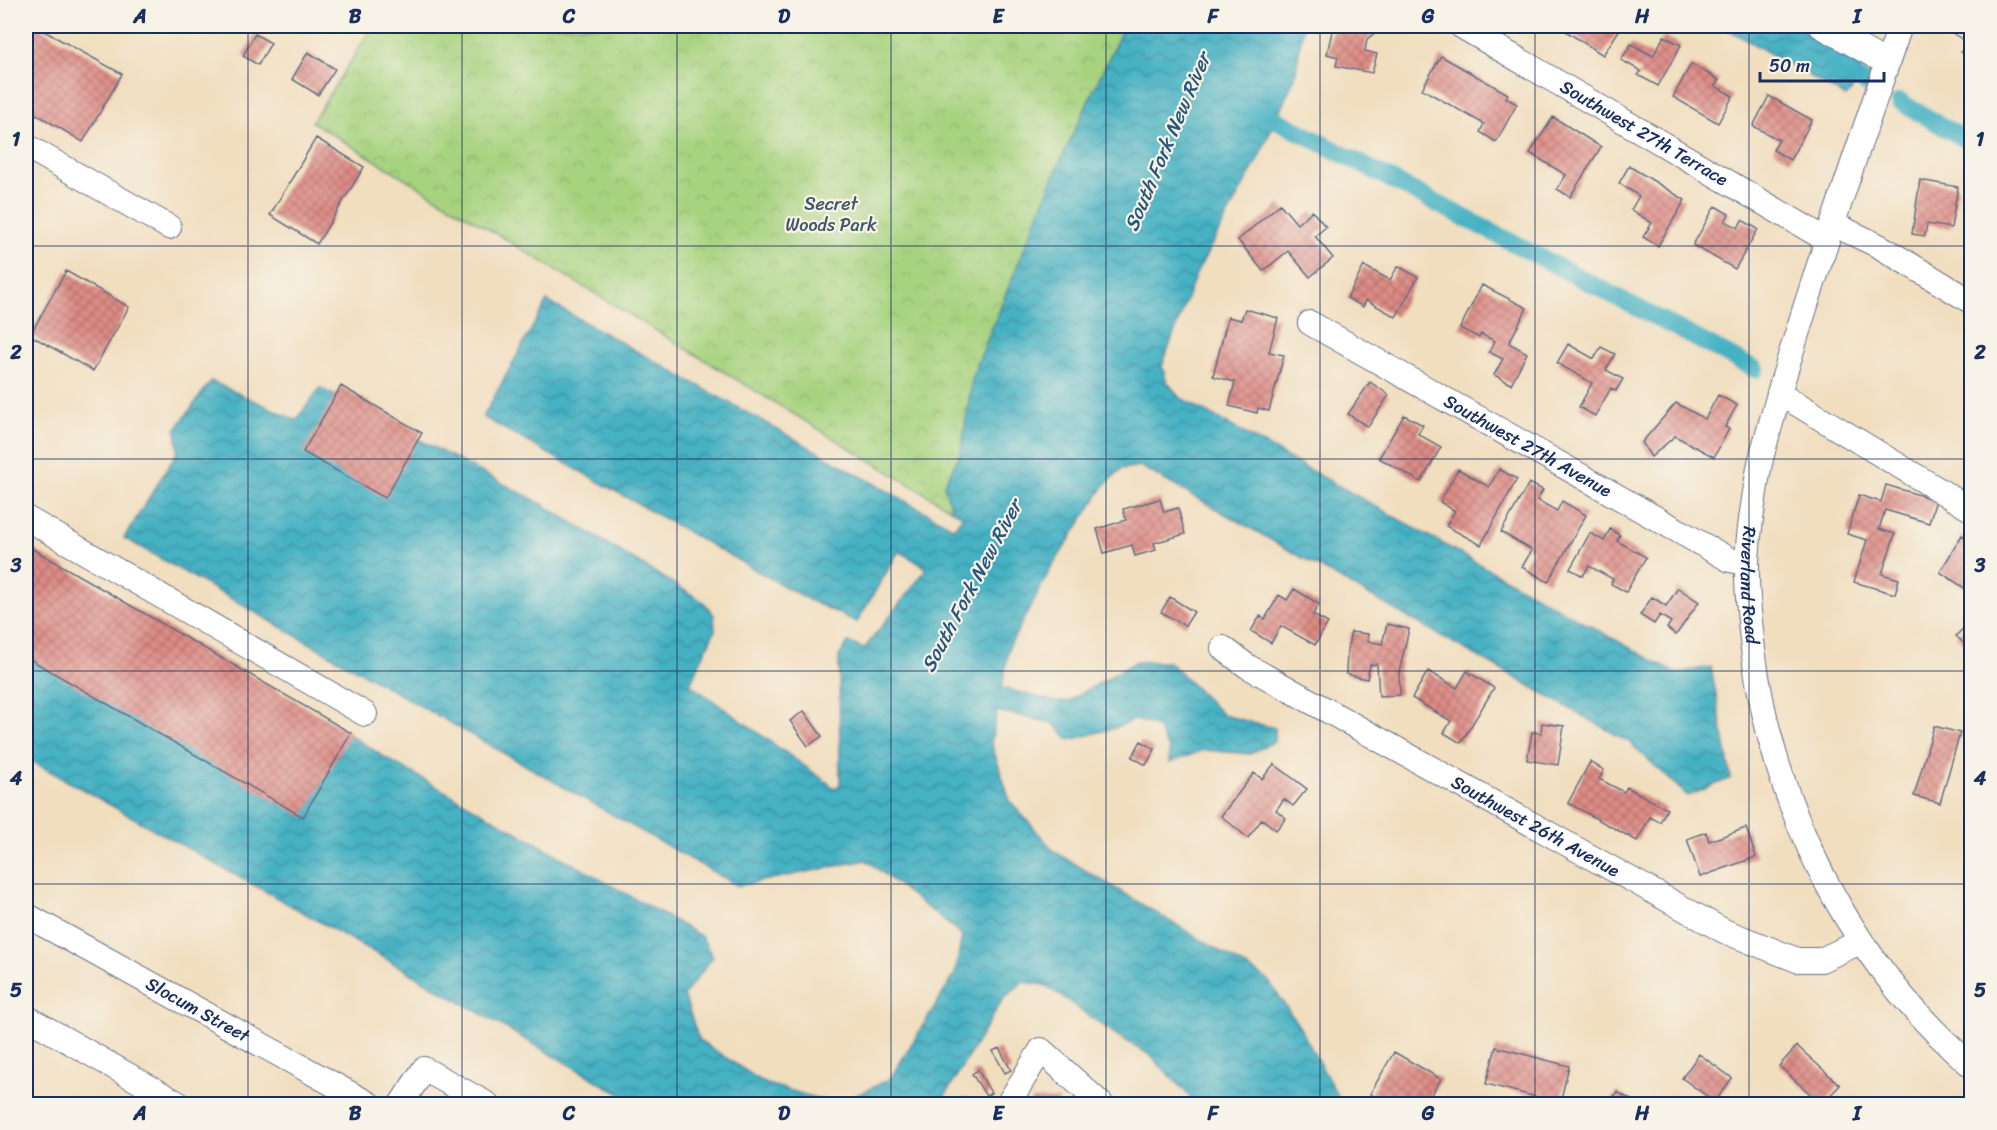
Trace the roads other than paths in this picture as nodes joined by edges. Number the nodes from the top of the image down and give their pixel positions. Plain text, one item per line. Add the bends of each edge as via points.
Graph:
1 (1461, 26) edge
2 (1821, 26) edge
3 (1900, 26) edge
4 (1887, 63) junction
5 (26, 146) edge
6 (169, 227) dead end
7 (1830, 232) junction
8 (1971, 302) edge
9 (1310, 323) dead end
10 (1779, 393) junction
11 (1971, 510) edge
12 (26, 518) edge
13 (1747, 563) junction
14 (1223, 648) dead end
15 (365, 714) dead end
16 (26, 915) edge
17 (1860, 942) junction
18 (26, 1017) edge
19 (1971, 1066) edge
20 (179, 1104) edge
21 (369, 1104) edge
22 (401, 1104) edge
23 (487, 1104) edge
24 (1008, 1104) edge
25 (1101, 1104) edge

1 - 7 street, Southwest 27th Terrace
2 - 4 street
3 - 4 street, Riverland Road
4 - 7 street, Riverland Road
5 - 6 street
7 - 8 street, Southwest 27th Terrace via 1879,246
7 - 10 street, Riverland Road
9 - 13 street, Southwest 27th Avenue via 1730,560
10 - 11 street
10 - 13 street, Riverland Road via 1758,471
12 - 15 street
13 - 17 street, Riverland Road via 1757,680 1772,744 1795,814 1824,880
14 - 17 street, Southwest 26th Avenue via 1247,666 1724,931 1797,960 1821,960
16 - 21 street, Slocum Street
17 - 19 street, Riverland Road via 1916,1011
18 - 20 street
22 - 23 street via 424,1069
24 - 25 street via 1041,1050

